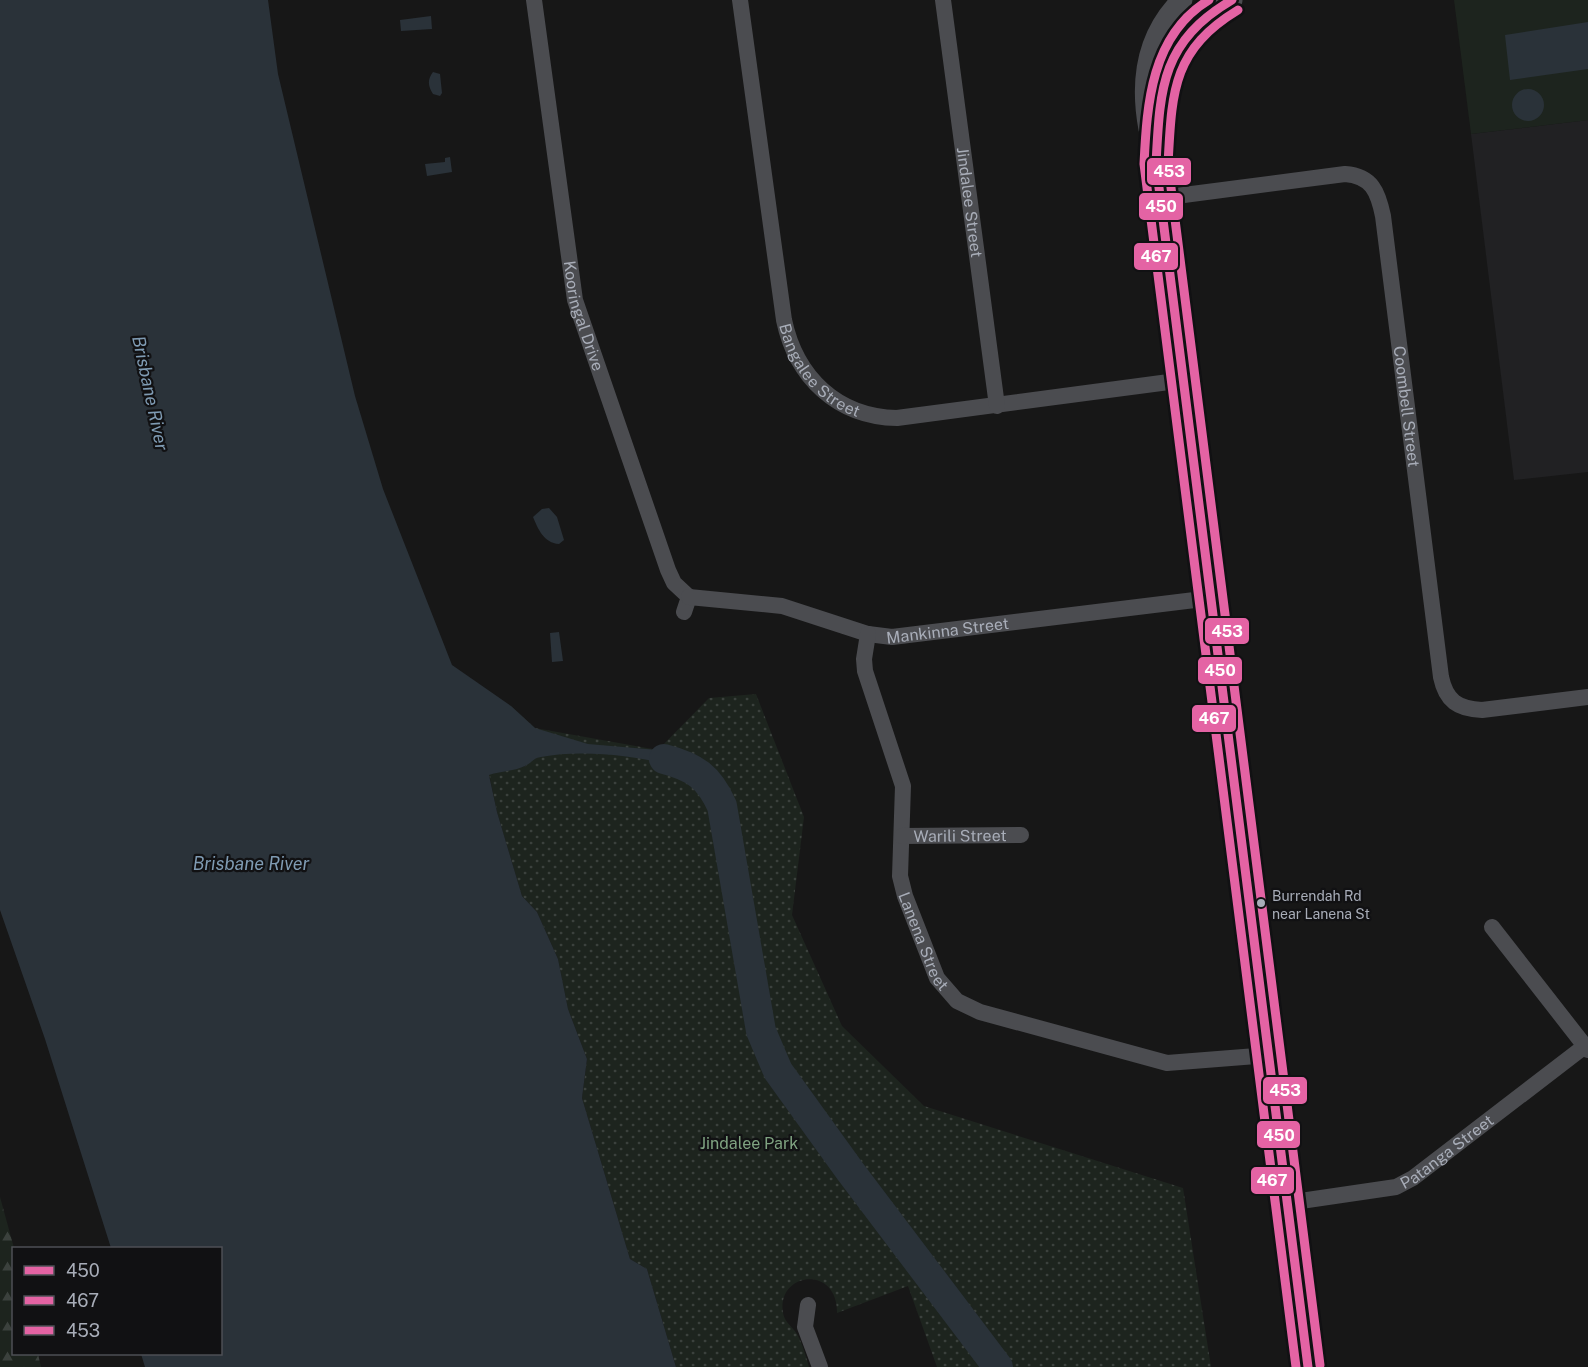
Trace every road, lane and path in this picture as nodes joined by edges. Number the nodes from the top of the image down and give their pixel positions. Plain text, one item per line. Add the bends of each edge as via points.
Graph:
1 (534, 0) edge
2 (740, 0) edge
3 (943, 0) edge
4 (1232, 0) edge
5 (1190, 4) edge
6 (1161, 198) junction
7 (1184, 380) junction
8 (998, 406) junction
9 (1211, 598) junction
10 (687, 604) joint
11 (868, 634) junction
12 (1588, 697) edge
13 (1021, 835) dead end
14 (902, 836) junction
15 (1492, 927) dead end
16 (1586, 1048) edge
17 (1269, 1055) junction
18 (1287, 1203) junction
19 (808, 1305) dead end
20 (820, 1367) edge
21 (1308, 1367) edge

1 - 10 street, Kooringal Drive via 578,314 669,570
2 - 8 street, Bangalee Street via 784,320 799,364 830,398 873,416 909,417
3 - 8 street, Jindalee Street
4 - 5 street
5 - 6 street via 1172,11 1153,42 1145,75 1146,112
6 - 7 street
6 - 12 street, Coombell Street via 1345,174 1361,177 1373,186 1383,216 1445,694 1455,704 1482,710
7 - 8 street, Bangalee Street
7 - 9 street
9 - 11 street, Mankinna Street via 904,636
9 - 17 street
10 - 11 street, Mankinna Street via 782,606
11 - 14 street, Lanena Street via 865,671 903,786
13 - 14 street, Warili Street
14 - 17 street, Lanena Street via 901,885 930,964 946,991 966,1008 1167,1063
15 - 16 street
16 - 18 street, Patanga Street via 1396,1187
17 - 18 street
18 - 21 street
19 - 20 street via 805,1327

